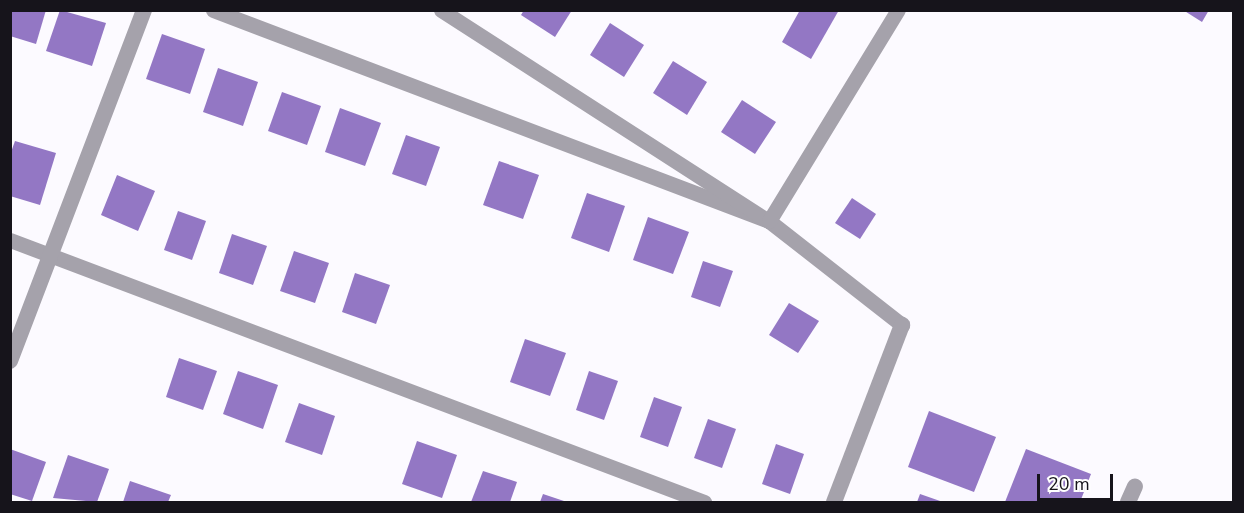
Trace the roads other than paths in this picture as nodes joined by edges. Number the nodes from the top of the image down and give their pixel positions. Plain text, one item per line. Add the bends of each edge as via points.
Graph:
1 (144, 10) edge
2 (213, 10) edge
3 (441, 10) edge
4 (898, 10) edge
5 (770, 221) junction
6 (10, 240) edge
7 (50, 255) junction
8 (903, 325) joint
9 (10, 361) edge
10 (1135, 486) dead end
11 (704, 502) edge
12 (834, 502) edge
13 (1128, 502) edge

1 - 7 street
2 - 5 lane
3 - 5 lane
4 - 5 lane
5 - 8 lane
6 - 7 lane
7 - 9 street
7 - 11 lane
8 - 12 street
10 - 13 street

